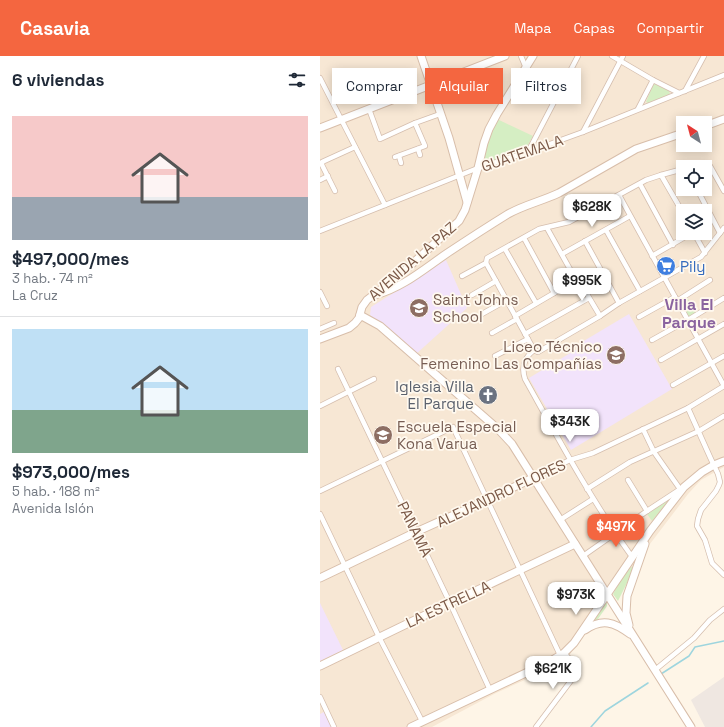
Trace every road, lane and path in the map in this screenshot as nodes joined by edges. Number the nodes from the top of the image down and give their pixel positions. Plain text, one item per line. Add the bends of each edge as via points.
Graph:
1 (420, 56) edge
2 (505, 56) edge
3 (521, 56) edge
4 (533, 56) edge
5 (578, 56) edge
6 (612, 56) edge
7 (697, 56) edge
8 (703, 57) edge
9 (621, 58) edge
10 (473, 68) edge
11 (526, 68) joint
12 (425, 70) edge
13 (724, 75) edge
14 (320, 78) edge
15 (653, 80) junction
16 (425, 86) edge
17 (685, 91) junction
18 (511, 92) edge
19 (679, 93) junction
20 (437, 104) edge
21 (369, 109) junction
22 (638, 109) junction
23 (440, 114) junction
24 (724, 119) edge
25 (341, 120) junction
26 (415, 123) junction
27 (712, 123) edge
28 (320, 128) edge
29 (583, 132) junction
30 (676, 135) edge
31 (355, 146) junction
32 (418, 149) junction
33 (528, 152) junction
34 (420, 155) dead end
35 (401, 163) dead end
36 (478, 168) junction
37 (712, 170) edge
38 (676, 171) edge
39 (661, 175) junction
40 (328, 176) junction
41 (460, 176) junction
42 (320, 180) edge
43 (640, 184) junction
44 (335, 191) dead end
45 (724, 191) edge
46 (618, 194) junction
47 (701, 196) edge
48 (467, 202) junction
49 (678, 204) edge
50 (384, 205) junction
51 (630, 216) junction
52 (547, 228) junction
53 (724, 228) edge
54 (320, 230) edge
55 (606, 230) junction
56 (720, 232) junction
57 (524, 238) junction
58 (681, 240) edge
59 (697, 240) edge
60 (585, 241) junction
61 (673, 245) junction
62 (505, 249) junction
63 (705, 253) junction
64 (562, 254) junction
65 (652, 256) junction
66 (486, 263) junction
67 (462, 276) dead end
68 (664, 278) junction
69 (577, 279) junction
70 (710, 280) dead end
71 (496, 281) junction
72 (640, 291) junction
73 (320, 292) edge
74 (554, 293) junction
75 (472, 295) dead end
76 (370, 296) junction
77 (589, 298) junction
78 (724, 298) edge
79 (676, 299) junction
80 (507, 300) junction
81 (536, 303) junction
82 (619, 303) junction
83 (327, 306) dead end
84 (482, 314) dead end
85 (360, 315) junction
86 (600, 316) junction
87 (639, 317) dead end
88 (516, 318) junction
89 (688, 320) junction
90 (334, 323) dead end
91 (724, 324) edge
92 (320, 329) edge
93 (492, 333) dead end
94 (526, 336) junction
95 (320, 339) edge
96 (698, 339) junction
97 (652, 340) dead end
98 (534, 350) junction
99 (495, 356) dead end
100 (724, 356) edge
101 (662, 360) dead end
102 (712, 363) junction
103 (338, 369) dead end
104 (374, 379) dead end
105 (673, 385) dead end
106 (724, 386) edge
107 (349, 391) junction
108 (320, 406) edge
109 (688, 408) junction
110 (724, 416) edge
111 (643, 429) junction
112 (699, 431) junction
113 (654, 452) junction
114 (570, 460) junction
115 (724, 461) edge
116 (382, 462) junction
117 (714, 465) junction
118 (533, 478) junction
119 (628, 480) dead end
120 (682, 488) junction
121 (587, 489) junction
122 (320, 492) edge
123 (593, 499) junction
124 (487, 500) junction
125 (647, 511) junction
126 (320, 514) edge
127 (560, 520) junction
128 (650, 531) junction
129 (416, 532) junction
130 (615, 533) junction
131 (576, 544) junction
132 (632, 554) junction
133 (583, 556) junction
134 (345, 566) junction
135 (520, 570) junction
136 (724, 575) edge
137 (320, 578) edge
138 (605, 592) junction
139 (450, 603) junction
140 (724, 609) edge
141 (582, 633) junction
142 (634, 636) junction
143 (379, 637) junction
144 (563, 653) junction
145 (320, 666) edge
146 (654, 670) junction
147 (490, 690) junction
148 (320, 697) edge
149 (422, 721) junction
150 (334, 727) edge
151 (410, 727) edge
152 (536, 727) edge
153 (691, 727) edge

1 - 12 main road
2 - 10 main road
3 - 11 street
4 - 11 main road, AVENIDA LA PAZ
5 - 33 street
6 - 9 street
7 - 8 street
8 - 17 street
9 - 15 street
9 - 29 street
13 - 17 street, GUATEMALA
14 - 25 street
15 - 19 street
15 - 22 street
16 - 21 main road
17 - 19 street, GUATEMALA
18 - 36 main road, AVENIDA LA PAZ via 493,121
19 - 22 street, GUATEMALA
20 - 23 main road
21 - 25 main road
21 - 26 street via 380,139
22 - 29 street, GUATEMALA
23 - 26 street
23 - 41 main road
24 - 27 main road
25 - 28 main road
25 - 31 street
26 - 32 street via 425,146
29 - 33 street, GUATEMALA
30 - 76 main road via 636,149 559,193 515,210 398,286
31 - 40 street via 322,162
31 - 50 street
32 - 34 street
32 - 35 street via 397,157
33 - 36 street, GUATEMALA
36 - 41 street, GUATEMALA
36 - 48 main road, AVENIDA LA PAZ
37 - 45 street
38 - 39 street
39 - 43 street
39 - 49 street
40 - 42 street
40 - 44 street
41 - 48 main road
41 - 50 street, GUATEMALA
43 - 46 street
43 - 61 street
46 - 51 street
46 - 52 street via 569,222
47 - 56 street
48 - 76 main road, AVENIDA LA PAZ via 456,224 398,276
50 - 54 street, GUATEMALA
51 - 55 street
51 - 65 street
52 - 57 street
52 - 64 street
53 - 56 street
55 - 60 street
55 - 72 street
56 - 63 street
57 - 62 street
57 - 74 street
58 - 61 street
59 - 63 street
60 - 64 street
60 - 82 street
61 - 65 street
62 - 66 street via 487,258
62 - 81 street
63 - 68 street
64 - 69 street
65 - 68 street
66 - 67 street
66 - 71 street
68 - 72 street
68 - 79 street
69 - 74 street
69 - 77 street
70 - 79 street
71 - 75 street
71 - 80 street
72 - 82 street
73 - 83 street
74 - 81 street
76 - 85 main road, AVENIDA LA PAZ
77 - 86 street
77 - 94 street
78 - 89 street
79 - 87 street
79 - 89 street
80 - 84 street
80 - 88 street
81 - 88 street
82 - 86 street
85 - 95 main road, AVENIDA LA PAZ via 352,326
85 - 118 main road via 380,326 499,430 517,451
86 - 98 street via 538,352
88 - 93 street
88 - 94 street
89 - 96 street
89 - 97 street
90 - 92 street
91 - 96 street
94 - 98 street
94 - 99 street
96 - 101 street
96 - 102 street
98 - 114 street via 528,354 523,373
100 - 102 street
102 - 105 street
102 - 106 street
103 - 107 street, PANAMÁ
104 - 107 street
106 - 109 street, ALEJANDRO FLORES
107 - 108 street
107 - 116 street, PANAMÁ
109 - 111 street, ALEJANDRO FLORES
109 - 112 street
110 - 112 street
111 - 113 street
111 - 114 street, ALEJANDRO FLORES via 593,453
112 - 113 street
112 - 117 street
113 - 120 street
113 - 121 street via 630,462
114 - 118 street, ALEJANDRO FLORES
114 - 121 street
115 - 117 main road
116 - 122 street
116 - 124 street via 453,427
116 - 129 street, PANAMÁ
117 - 120 main road
117 - 136 street via 719,485 701,510 697,526 705,540 712,563
118 - 124 main road, ALEJANDRO FLORES
118 - 127 main road
119 - 125 street
120 - 125 street
120 - 128 main road
121 - 123 street
123 - 127 street
123 - 130 street
124 - 129 main road, ALEJANDRO FLORES
124 - 135 street
125 - 130 street
126 - 134 street
127 - 131 main road
128 - 132 main road
128 - 142 main road via 627,596 627,617
129 - 134 main road, ALEJANDRO FLORES
129 - 139 street, PANAMÁ
130 - 132 street
130 - 133 street
131 - 133 main road
131 - 135 main road, LA ESTRELLA
132 - 138 main road
133 - 138 main road
134 - 137 main road, ALEJANDRO FLORES
134 - 143 street
135 - 139 main road, LA ESTRELLA
135 - 144 street
138 - 141 main road
138 - 142 main road
138 - 144 main road
139 - 143 main road, LA ESTRELLA
139 - 147 street, PANAMÁ
140 - 146 street via 694,638
141 - 142 main road via 595,624 605,623 617,625
141 - 144 main road
142 - 146 main road
143 - 145 main road, LA ESTRELLA
143 - 149 street
144 - 147 main road
144 - 152 street via 575,664 576,671
146 - 153 main road
147 - 149 main road
148 - 150 street
149 - 151 main road

